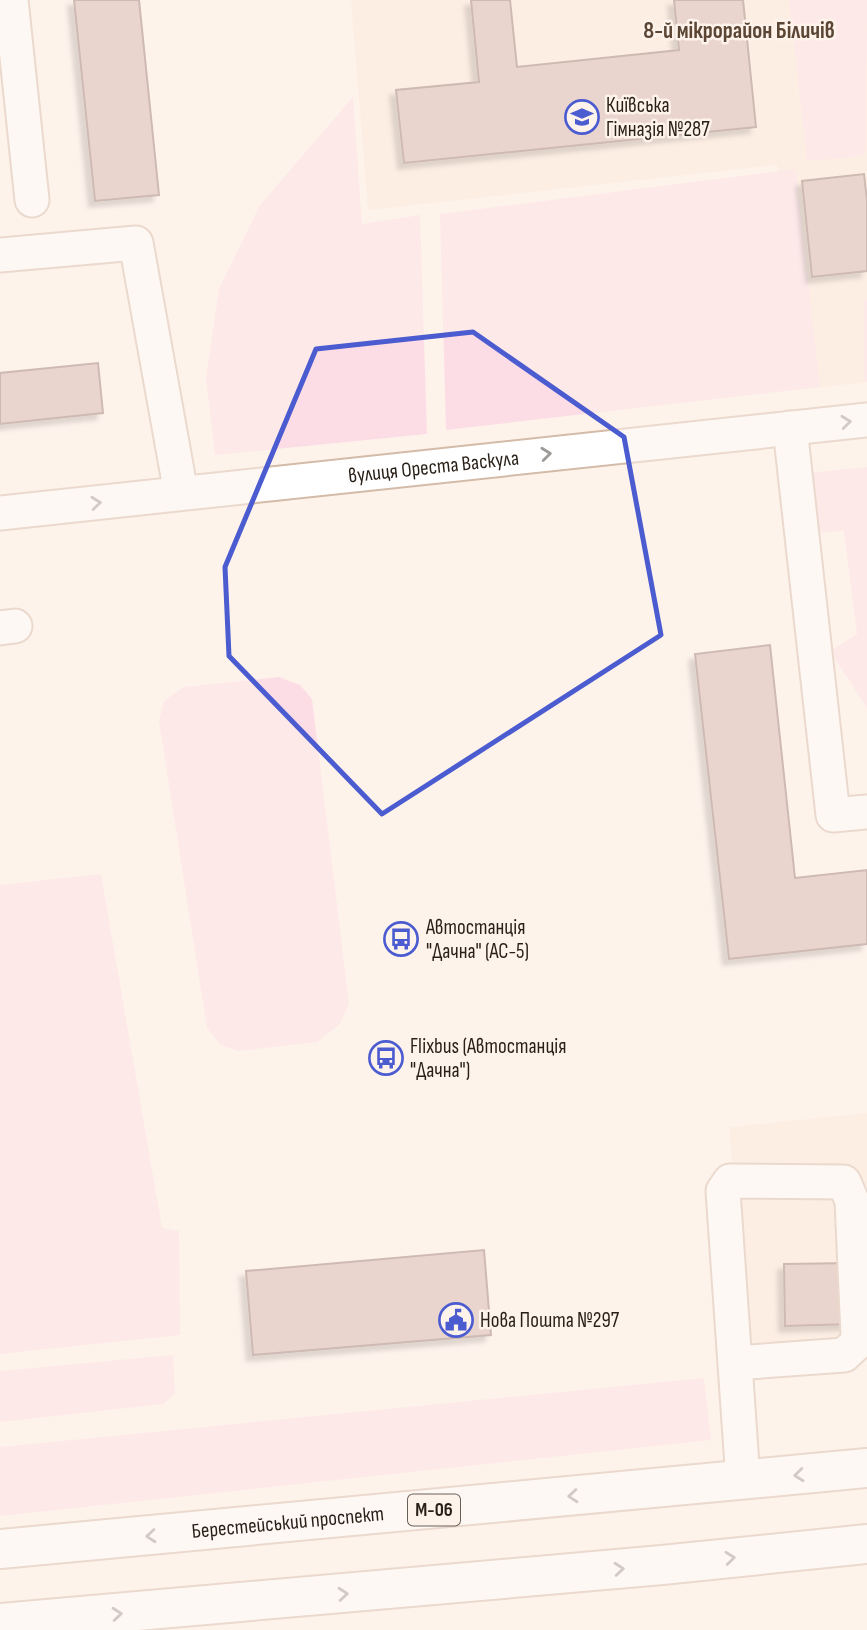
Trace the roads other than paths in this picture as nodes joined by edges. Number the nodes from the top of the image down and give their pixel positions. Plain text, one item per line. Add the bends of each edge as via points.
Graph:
1 (11, 0) edge
2 (32, 200) dead end
3 (0, 255) edge
4 (867, 420) edge
5 (790, 428) junction
6 (181, 494) junction
7 (0, 513) edge
8 (867, 811) edge
9 (736, 1363) junction
10 (867, 1468) edge
11 (743, 1480) junction
12 (867, 1544) edge
13 (0, 1549) edge
14 (0, 1623) edge
15 (62, 1624) edge

1 - 2 street
3 - 6 street via 136,243
5 -> 4 street, вулиця Ореста Васкула
6 -> 5 street, вулиця Ореста Васкула
5 - 8 street via 833,815
7 -> 6 street, вулиця Ореста Васкула
9 - 9 street via 723,1191 730,1181 844,1182 852,1200 856,1344 844,1354
9 - 11 street
10 -> 11 highway, Берестейський проспект / М-06
11 -> 13 highway, Берестейський проспект / М-06
15 -> 12 highway
14 - 15 highway

